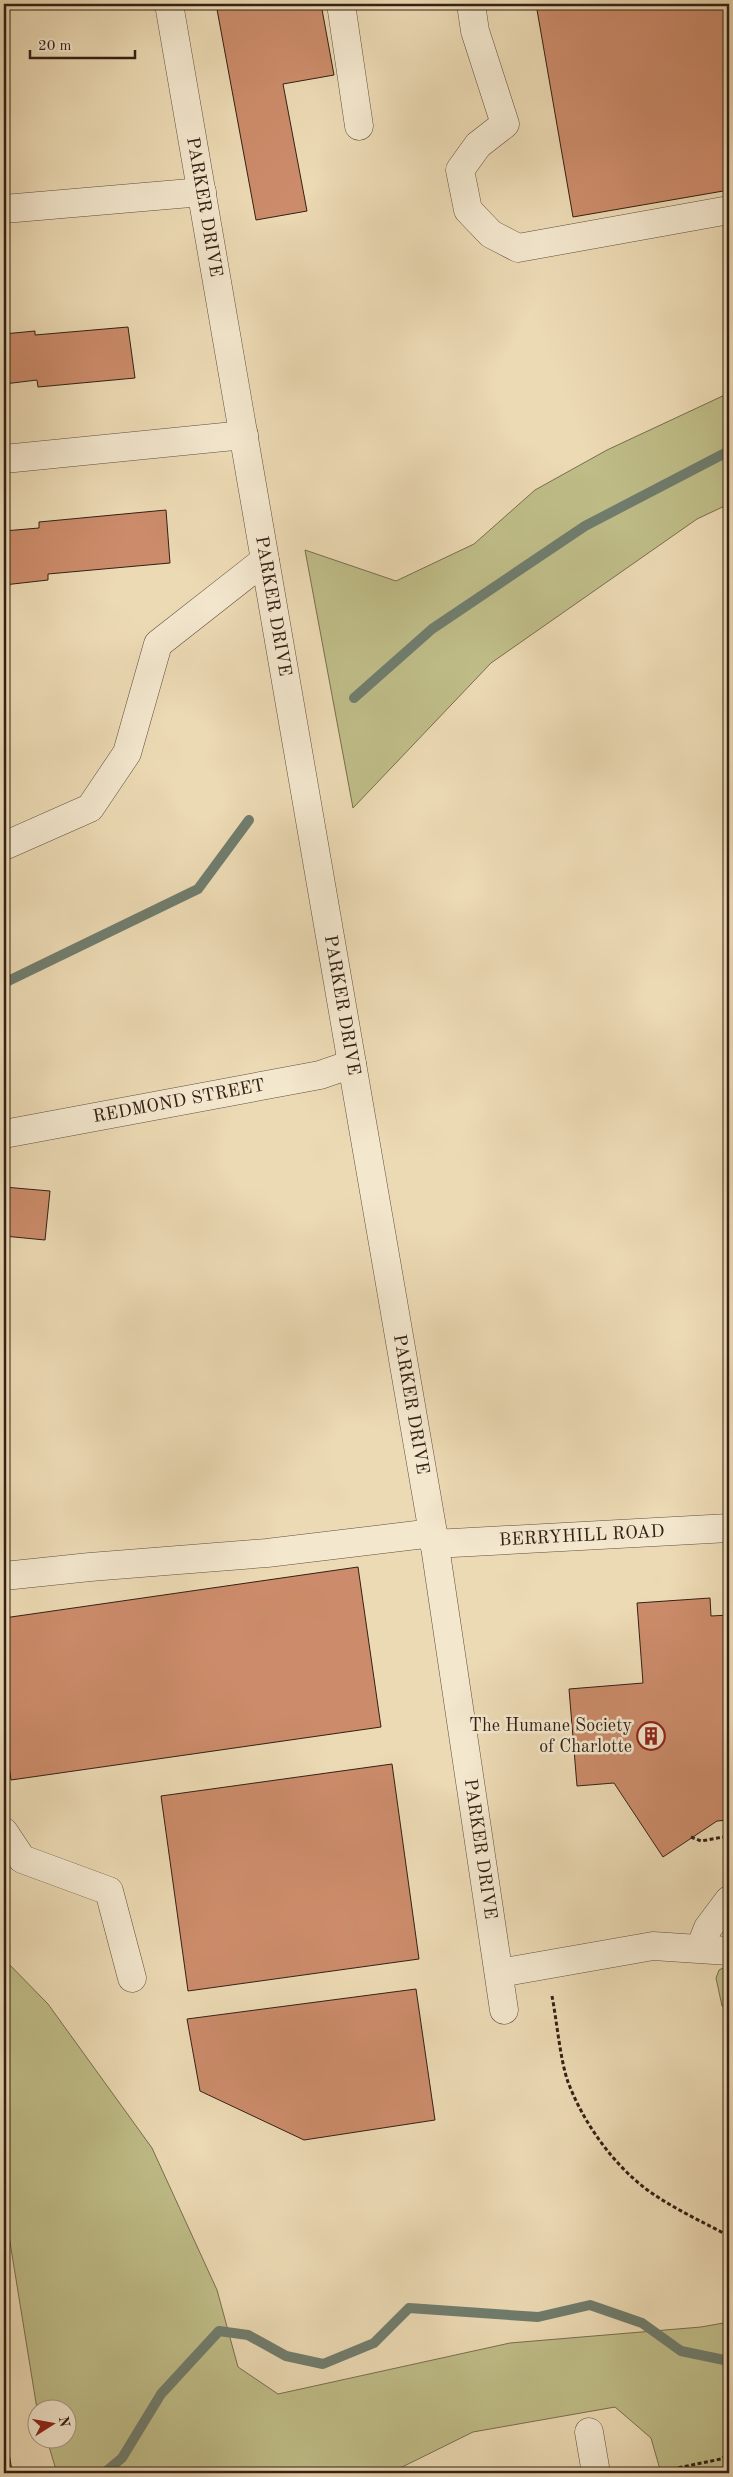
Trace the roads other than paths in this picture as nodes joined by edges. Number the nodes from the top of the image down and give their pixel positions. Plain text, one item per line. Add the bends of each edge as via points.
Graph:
1 (169, 4) edge
2 (342, 4) edge
3 (471, 4) edge
4 (359, 126) dead end
5 (202, 192) junction
6 (4, 209) edge
7 (729, 210) edge
8 (244, 435) junction
9 (4, 459) edge
10 (265, 560) junction
11 (4, 846) edge
12 (352, 1064) junction
13 (4, 1134) edge
14 (729, 1528) edge
15 (433, 1538) junction
16 (4, 1576) edge
17 (4, 1832) edge
18 (729, 1900) edge
19 (700, 1948) junction
20 (729, 1951) edge
21 (499, 1973) junction
22 (132, 1978) dead end
23 (504, 2010) dead end
24 (589, 2432) dead end
25 (596, 2473) edge

1 - 5 street, PARKER DRIVE
2 - 4 street
3 - 7 street via 475,31 505,124 478,145 460,170 468,210 491,234 518,248
5 - 6 street
5 - 8 street, PARKER DRIVE
8 - 9 street
8 - 10 street, PARKER DRIVE
10 - 11 street via 158,644 127,753 90,808
10 - 12 street, PARKER DRIVE
12 - 13 street, REDMOND STREET via 320,1074
12 - 15 street, PARKER DRIVE
14 - 15 street, BERRYHILL ROAD
15 - 16 street, BERRYHILL ROAD
15 - 21 street, PARKER DRIVE
17 - 22 street via 22,1858 109,1891
18 - 19 street via 708,1928
19 - 20 street
19 - 21 street via 653,1946
21 - 23 street, PARKER DRIVE
24 - 25 street

